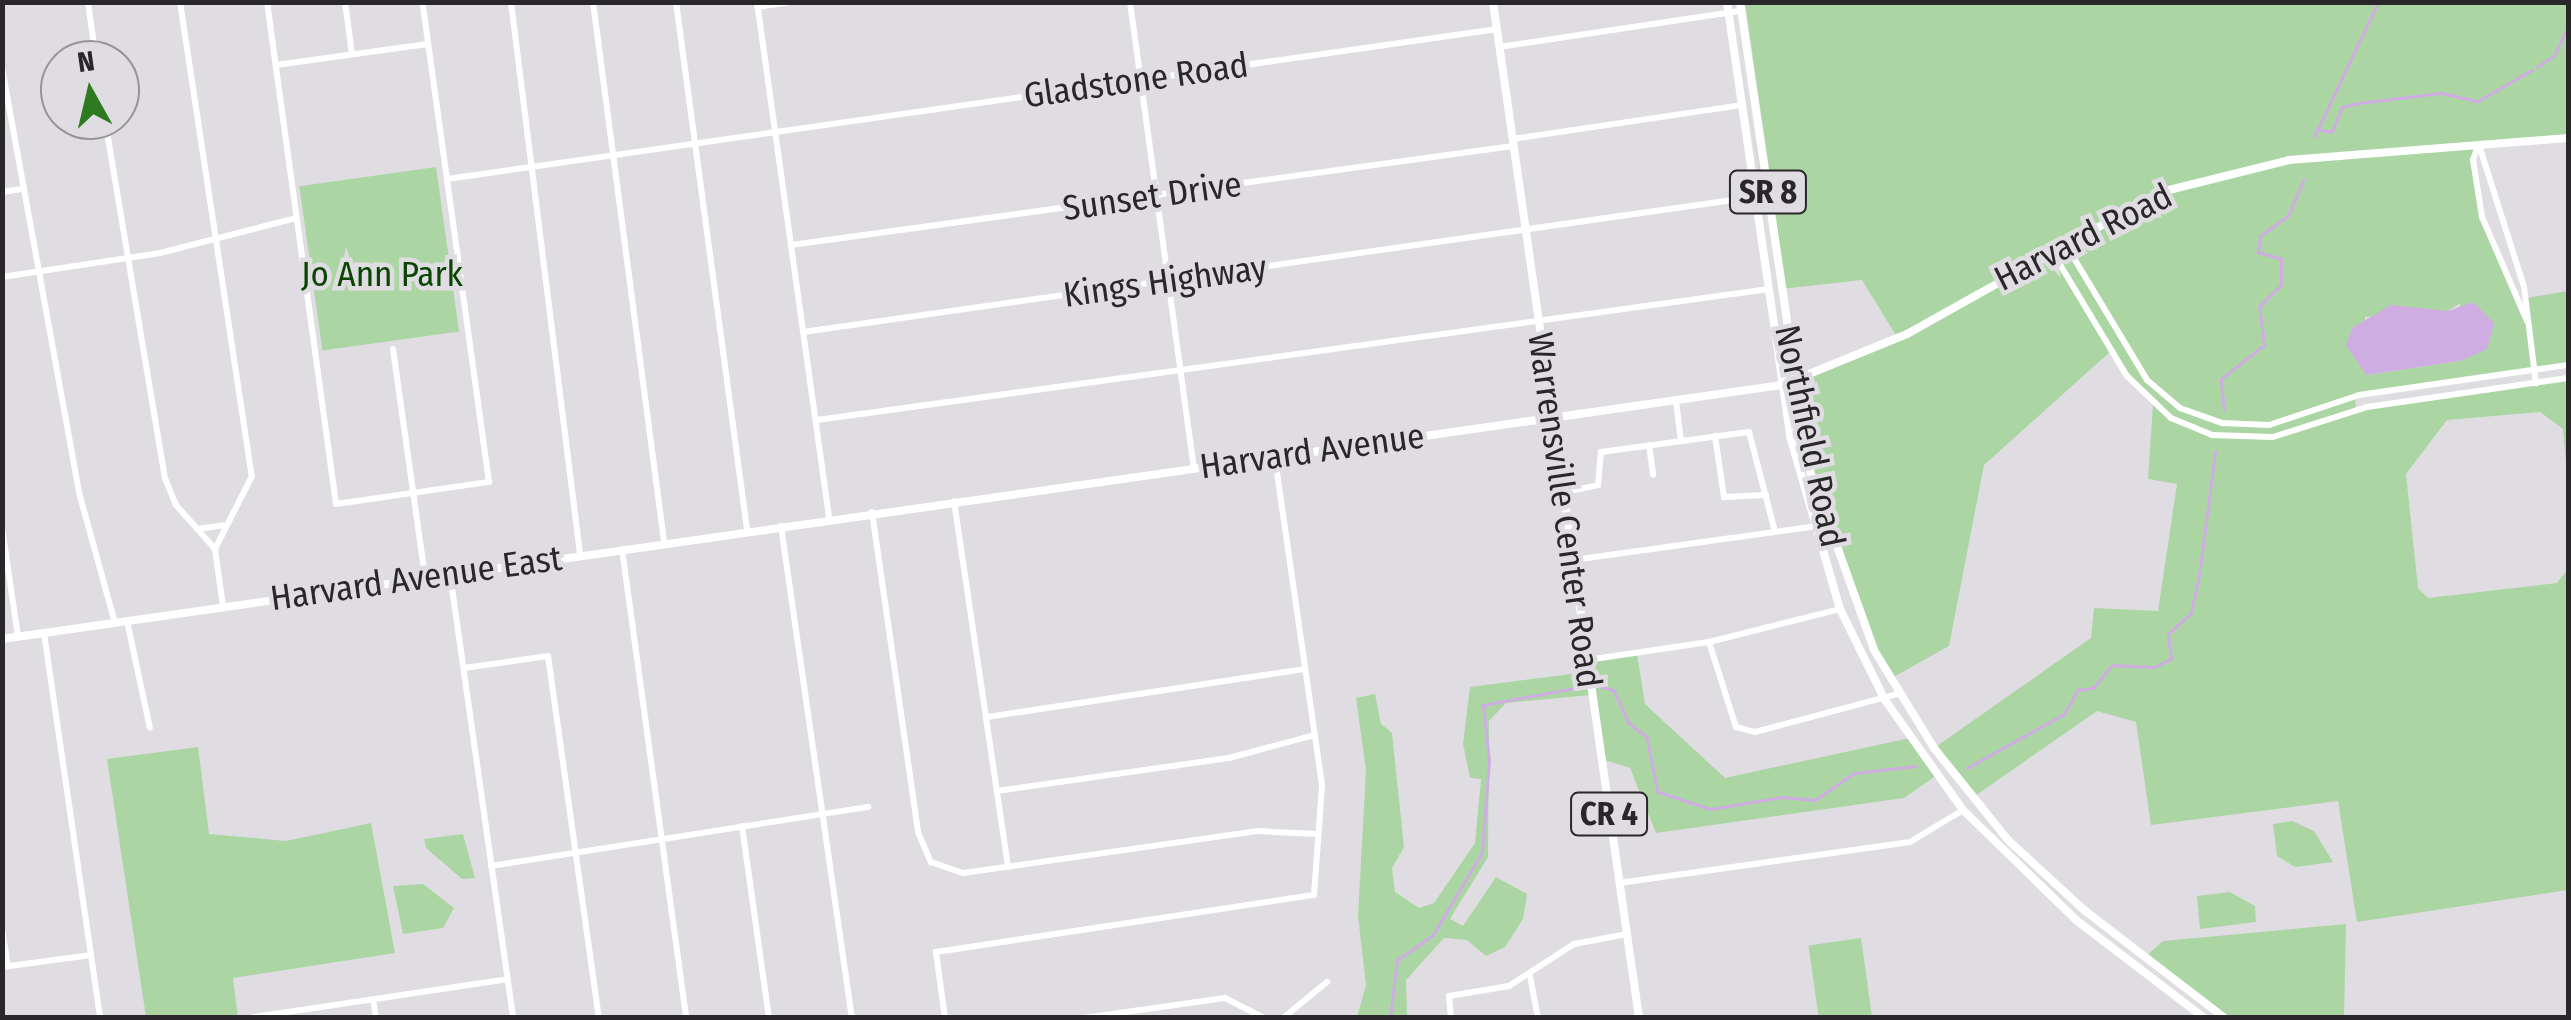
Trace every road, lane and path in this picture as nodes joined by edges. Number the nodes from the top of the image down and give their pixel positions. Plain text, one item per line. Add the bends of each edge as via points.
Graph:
1 (88, 2) edge
2 (180, 2) edge
3 (266, 2) edge
4 (345, 2) edge
5 (422, 2) edge
6 (511, 2) edge
7 (593, 2) edge
8 (676, 2) edge
9 (792, 2) edge
10 (1130, 2) edge
11 (1493, 2) edge
12 (757, 5) edge
13 (1741, 7) edge
14 (1728, 8) edge
15 (1497, 29) junction
16 (93, 40) edge
17 (428, 44) junction
18 (1499, 47) junction
19 (352, 54) junction
20 (276, 65) junction
21 (2, 68) edge
22 (1140, 80) junction
23 (5, 103) edge
24 (1742, 105) junction
25 (774, 131) junction
26 (2568, 138) edge
27 (108, 140) edge
28 (694, 142) junction
29 (1513, 142) junction
30 (2479, 144) junction
31 (611, 154) junction
32 (528, 168) junction
33 (447, 179) junction
34 (20, 189) junction
35 (2, 192) edge
36 (1768, 195) junction
37 (1158, 196) junction
38 (1756, 197) junction
39 (296, 218) junction
40 (2500, 228) junction
41 (1527, 232) junction
42 (2488, 232) junction
43 (216, 239) junction
44 (791, 245) junction
45 (2056, 245) junction
46 (128, 258) junction
47 (45, 270) junction
48 (2, 277) edge
49 (1170, 280) junction
50 (1769, 289) junction
51 (2527, 321) junction
52 (1539, 322) junction
53 (803, 332) junction
54 (393, 349) dead end
55 (2568, 365) edge
56 (1182, 370) junction
57 (2534, 370) junction
58 (2144, 374) junction
59 (2568, 378) edge
60 (1794, 382) junction
61 (2133, 383) junction
62 (2536, 383) junction
63 (1782, 385) junction
64 (2353, 396) junction
65 (1676, 401) junction
66 (2356, 409) junction
67 (2298, 416) junction
68 (1552, 419) junction
69 (816, 420) junction
70 (2304, 428) junction
71 (1715, 436) junction
72 (1681, 440) junction
73 (1649, 446) junction
74 (1274, 456) junction
75 (1194, 467) junction
76 (1653, 475) dead end
77 (414, 493) junction
78 (1561, 493) junction
79 (1766, 495) junction
80 (954, 500) junction
81 (872, 511) junction
82 (829, 517) junction
83 (226, 524) junction
84 (780, 524) junction
85 (1810, 526) junction
86 (2, 528) edge
87 (196, 529) junction
88 (746, 529) junction
89 (1774, 532) junction
90 (664, 542) junction
91 (4, 548) edge
92 (215, 548) junction
93 (622, 548) junction
94 (580, 554) junction
95 (1571, 560) junction
96 (450, 573) junction
97 (426, 577) junction
98 (223, 607) junction
99 (1840, 609) junction
100 (128, 621) junction
101 (115, 623) junction
102 (44, 633) junction
103 (18, 637) junction
104 (2, 639) edge
105 (1710, 642) junction
106 (1586, 660) junction
107 (464, 668) junction
108 (1306, 669) junction
109 (1898, 694) junction
110 (1885, 700) junction
111 (987, 717) junction
112 (150, 728) dead end
113 (1315, 735) junction
114 (998, 791) junction
115 (868, 807) dead end
116 (1963, 810) junction
117 (822, 812) junction
118 (742, 826) junction
119 (1317, 834) junction
120 (661, 840) junction
121 (576, 854) junction
122 (491, 866) junction
123 (1008, 867) junction
124 (1620, 883) junction
125 (2, 928) edge
126 (1627, 934) junction
127 (92, 955) junction
128 (5, 967) edge
129 (1530, 976) junction
130 (507, 979) junction
131 (1327, 982) dead end
132 (373, 1000) junction
133 (285, 1015) edge
134 (254, 1016) edge
135 (100, 1018) edge
136 (376, 1018) edge
137 (513, 1018) edge
138 (599, 1018) edge
139 (686, 1018) edge
140 (769, 1018) edge
141 (852, 1018) edge
142 (945, 1018) edge
143 (1084, 1018) edge
144 (1264, 1018) edge
145 (1283, 1018) edge
146 (1452, 1018) edge
147 (1538, 1018) edge
148 (1639, 1018) edge
149 (2204, 1018) edge
150 (2225, 1018) edge

1 - 16 street
2 - 43 street
3 - 20 street
4 - 19 street
5 - 17 street
6 - 32 street
7 - 31 street
8 - 28 street
9 - 12 street
10 - 22 street
11 - 15 main road, Warrensville Center Road / CR 4
12 - 25 street
13 - 14 street
13 - 36 main road, Northfield Road / SR 8
14 - 18 street
14 - 24 main road, Northfield Road / SR 8
15 - 18 main road, Warrensville Center Road / CR 4
15 - 22 street, Gladstone Road
17 - 19 street
17 - 33 street
18 - 29 main road, Warrensville Center Road / CR 4
19 - 20 street
20 - 39 street
21 - 23 street
22 - 25 street, Gladstone Road
22 - 37 street
23 - 34 street
24 - 29 street, Sunset Drive
24 - 38 main road, Northfield Road / SR 8
25 - 28 street, Gladstone Road
25 - 44 street
26 - 30 main road, Harvard Road
27 - 46 street
28 - 31 street, Gladstone Road
28 - 88 street
29 - 37 street, Sunset Drive
29 - 41 main road, Warrensville Center Road / CR 4
30 - 40 street via 2488,158
30 - 42 street via 2472,160
30 - 45 main road, Harvard Road via 2228,171 2161,192
31 - 32 street, Gladstone Road
31 - 90 street
32 - 33 street, Gladstone Road
32 - 94 street
33 - 77 street via 490,482
34 - 35 street
34 - 47 street
36 - 38 street, Kings Highway
36 - 60 main road, Northfield Road / SR 8
37 - 44 street, Sunset Drive
37 - 49 street
38 - 41 street, Kings Highway
38 - 50 main road, Northfield Road / SR 8
39 - 43 street
39 - 77 street via 336,504
40 - 42 street
40 - 51 street via 2524,288
41 - 49 street, Kings Highway
41 - 52 main road, Warrensville Center Road / CR 4
42 - 51 street
43 - 46 street
43 - 83 street via 252,476
44 - 53 street
45 - 58 street via 2072,255
45 - 60 main road, Harvard Road via 1907,334
45 - 61 street via 2059,262
46 - 47 street
46 - 87 street via 165,478
47 - 48 street
47 - 101 street via 80,496
49 - 53 street, Kings Highway
49 - 56 street
50 - 52 street
50 - 63 main road, Northfield Road / SR 8
51 - 57 street
52 - 56 street
52 - 68 main road, Warrensville Center Road / CR 4
53 - 69 street
54 - 77 street
55 - 57 street
56 - 69 street
56 - 75 street
57 - 62 street
57 - 64 street
58 - 61 street
58 - 67 street via 2180,408 2212,420 2257,425
59 - 62 street
60 - 63 main road, Harvard Avenue
60 - 109 main road, Northfield Road / SR 8 via 1834,554
61 - 70 street via 2171,418 2212,434 2252,439
62 - 66 street
63 - 65 main road, Harvard Avenue
63 - 85 main road, Northfield Road / SR 8
64 - 66 street
64 - 67 street
65 - 68 main road, Harvard Avenue
65 - 72 street
66 - 70 street
67 - 70 street
68 - 74 main road, Harvard Avenue
68 - 78 main road, Warrensville Center Road / CR 4
69 - 82 street
71 - 72 street
71 - 79 street via 1752,435
71 - 79 street via 1724,497
72 - 73 street
73 - 76 street
73 - 78 street via 1598,454 1598,485
74 - 75 main road, Harvard Avenue
74 - 108 street
75 - 80 main road, Harvard Avenue
77 - 97 street
78 - 95 main road, Warrensville Center Road / CR 4
79 - 89 street
80 - 81 main road, Harvard Avenue
80 - 111 street
81 - 82 main road, Harvard Avenue
81 - 123 street via 918,832 931,862 963,873
82 - 84 main road, Harvard Avenue East
83 - 87 street
83 - 92 street
84 - 88 main road, Harvard Avenue East
84 - 117 street
85 - 89 street
85 - 99 main road, Northfield Road / SR 8
86 - 91 street
87 - 92 street
88 - 90 main road, Harvard Avenue East
89 - 95 street
90 - 93 main road, Harvard Avenue East
91 - 103 street
92 - 98 street
93 - 94 main road, Harvard Avenue East
93 - 120 street
94 - 96 main road, Harvard Avenue East
95 - 106 main road, Warrensville Center Road / CR 4
96 - 97 main road, Harvard Avenue East
96 - 107 street
97 - 98 main road, Harvard Avenue East
98 - 100 main road, Harvard Avenue East
99 - 105 street
99 - 110 main road, Northfield Road / SR 8
100 - 101 main road, Harvard Avenue East
100 - 112 street
101 - 102 main road, Harvard Avenue East
102 - 103 main road, Harvard Avenue East
102 - 127 street
103 - 104 main road, Harvard Avenue East
105 - 106 street
105 - 110 street via 1736,727 1755,732
106 - 124 main road, Warrensville Center Road / CR 4
107 - 121 street via 548,656
107 - 122 street
108 - 111 street
108 - 113 street
109 - 110 street
109 - 150 main road, Northfield Road / SR 8 via 1964,788 2040,872
110 - 116 main road, Northfield Road / SR 8
111 - 114 street
113 - 114 street via 1228,758
113 - 119 street
114 - 123 street
115 - 117 street
116 - 124 street via 1910,842
116 - 149 main road, Northfield Road / SR 8 via 2076,920
117 - 118 street
117 - 141 street
118 - 120 street
118 - 140 street
119 - 123 street via 1257,831
119 - 142 street via 1314,895 936,952
120 - 121 street
120 - 139 street
121 - 122 street
121 - 138 street
122 - 130 street
124 - 126 main road, Warrensville Center Road / CR 4
125 - 128 street
126 - 129 street via 1574,944
126 - 148 main road, Warrensville Center Road / CR 4
127 - 128 street
127 - 135 street
129 - 146 street via 1449,996
129 - 147 street
130 - 132 street
130 - 137 street
131 - 145 street
132 - 133 street
132 - 136 street
133 - 134 street
143 - 144 street via 1224,998

